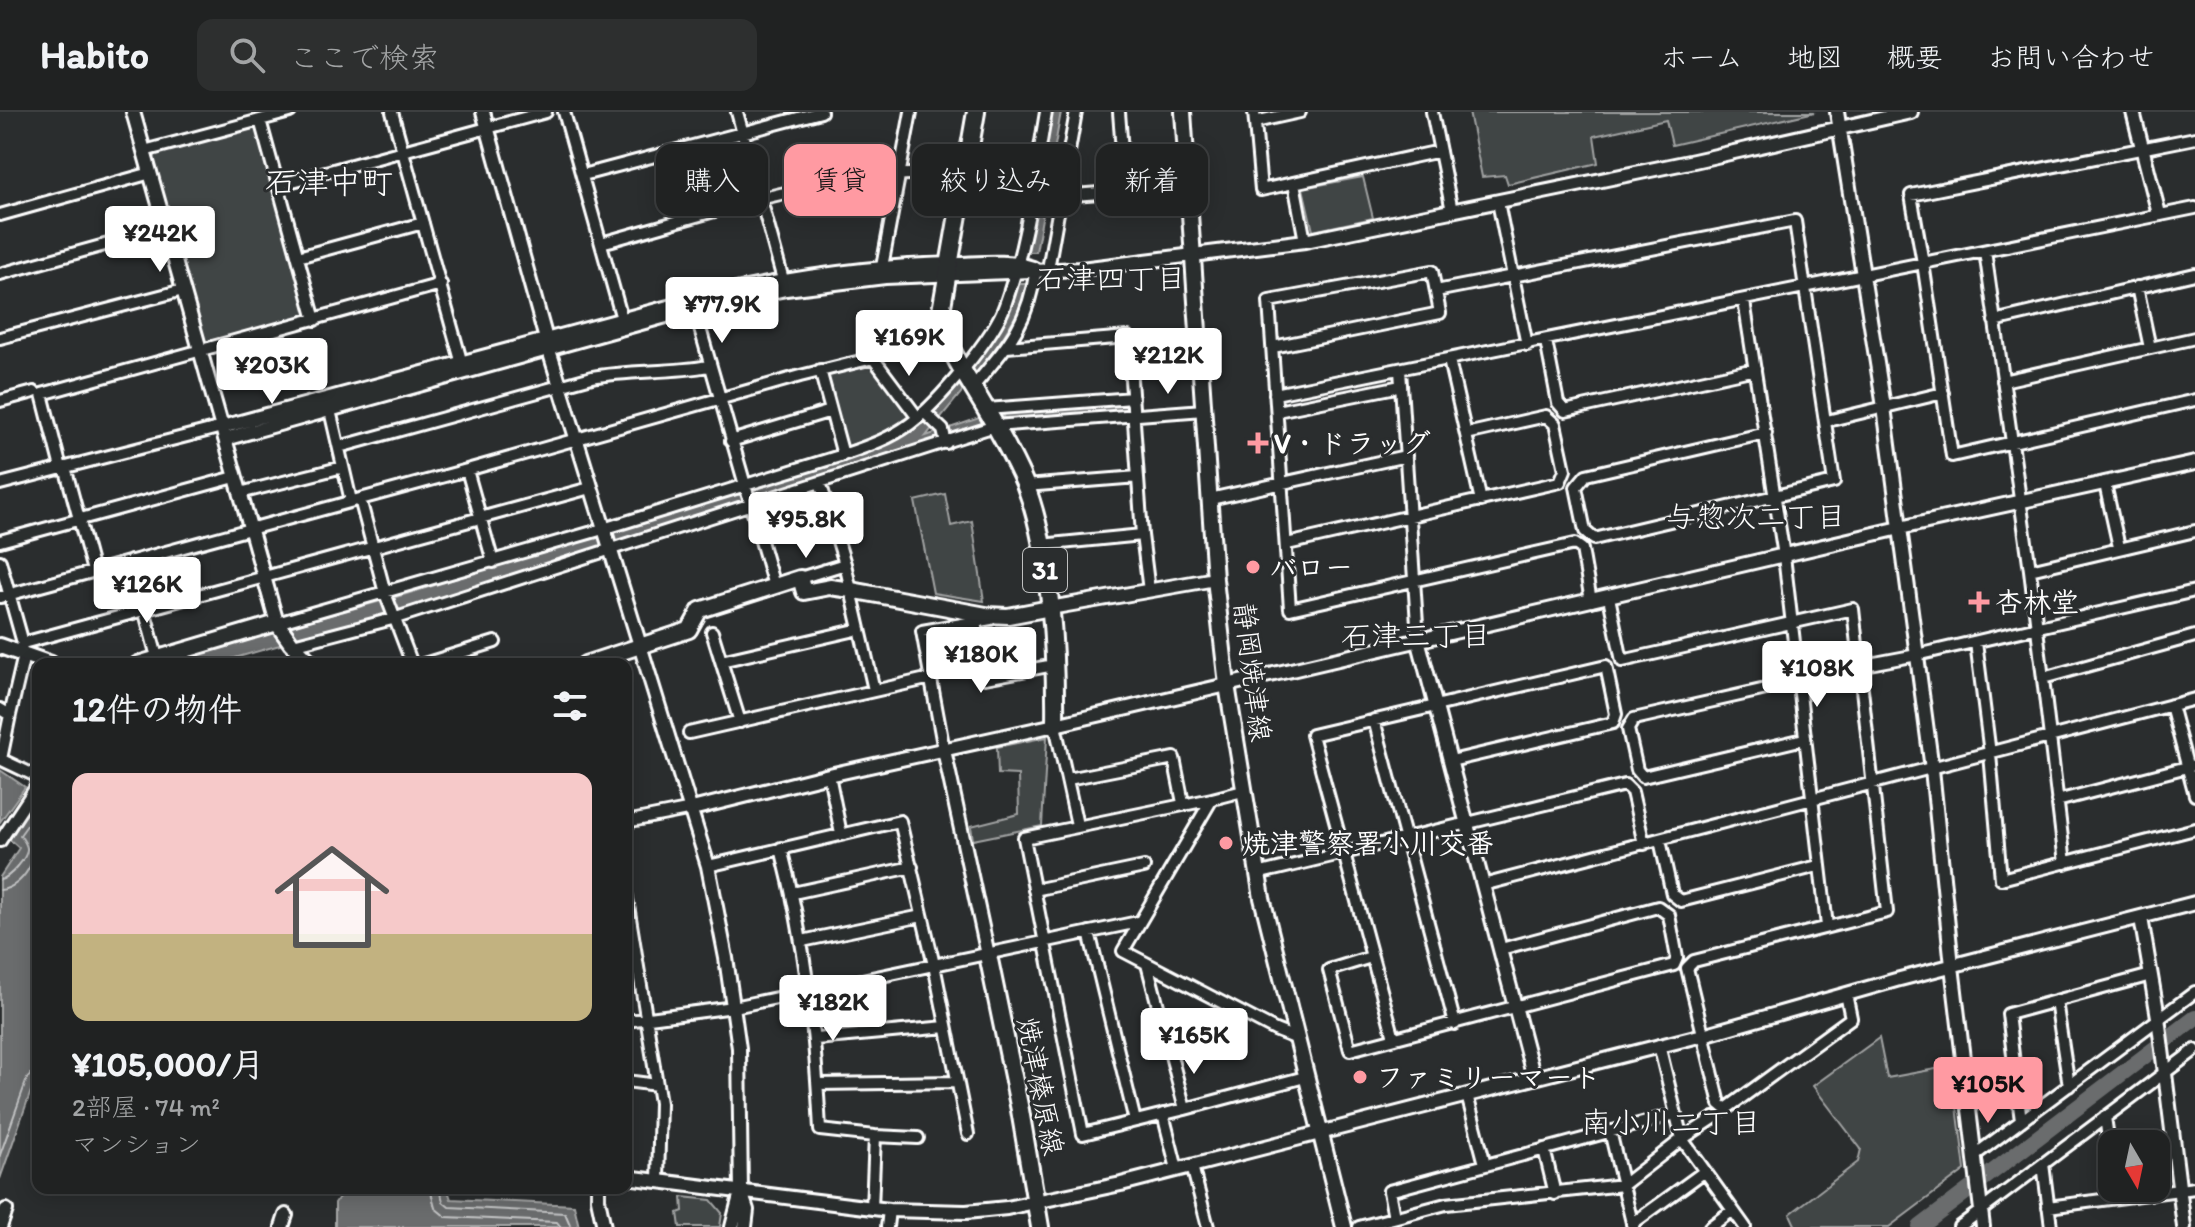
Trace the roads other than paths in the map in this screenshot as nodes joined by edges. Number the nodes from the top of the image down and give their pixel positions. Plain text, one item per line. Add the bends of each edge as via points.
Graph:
1 (133, 112) edge
2 (290, 112) edge
3 (392, 112) edge
4 (483, 112) edge
5 (546, 112) edge
6 (564, 112) edge
7 (737, 112) edge
8 (821, 112) edge
9 (911, 112) edge
10 (976, 112) edge
11 (1046, 112) edge
12 (1076, 112) edge
13 (1119, 112) edge
14 (1183, 112) edge
15 (1300, 112) edge
16 (1432, 112) edge
17 (1837, 112) edge
18 (1911, 112) edge
19 (2133, 112) edge
20 (1254, 117) edge
21 (260, 120) junction
22 (488, 128) junction
23 (1839, 128) junction
24 (742, 133) junction
25 (2195, 138) edge
26 (745, 144) edge
27 (970, 144) edge
28 (1040, 144) edge
29 (1070, 144) edge
30 (2142, 148) junction
31 (144, 151) junction
32 (403, 151) junction
33 (1440, 151) junction
34 (151, 173) junction
35 (912, 173) edge
36 (899, 174) junction
37 (583, 175) junction
38 (1294, 183) junction
39 (278, 185) junction
40 (1080, 195) edge
41 (768, 197) edge
42 (1498, 202) junction
43 (2195, 208) edge
44 (1452, 211) junction
45 (2159, 214) junction
46 (0, 215) edge
47 (699, 216) edge
48 (766, 216) edge
49 (957, 216) edge
50 (1026, 216) edge
51 (1056, 216) edge
52 (423, 223) junction
53 (166, 228) junction
54 (1305, 241) junction
55 (601, 243) junction
56 (1985, 251) junction
57 (1193, 255) junction
58 (298, 257) junction
59 (1923, 263) junction
60 (882, 267) junction
61 (1016, 268) junction
62 (947, 269) junction
63 (1042, 269) junction
64 (0, 274) edge
65 (2195, 274) edge
66 (1513, 275) junction
67 (1863, 276) junction
68 (441, 284) junction
69 (785, 284) junction
70 (1804, 287) junction
71 (2137, 287) junction
72 (183, 290) junction
73 (1436, 291) junction
74 (1744, 301) junction
75 (694, 304) junction
76 (940, 317) junction
77 (622, 319) junction
78 (315, 320) junction
79 (1994, 321) junction
80 (0, 338) edge
81 (2195, 338) edge
82 (1546, 341) junction
83 (547, 345) junction
84 (1527, 345) junction
85 (1007, 347) junction
86 (1273, 347) junction
87 (2150, 348) junction
88 (200, 351) junction
89 (873, 358) junction
90 (1449, 360) junction
91 (462, 364) junction
92 (709, 366) junction
93 (1755, 369) junction
94 (820, 370) junction
95 (1400, 370) junction
96 (967, 377) junction
97 (2003, 381) junction
98 (1401, 386) junction
99 (560, 387) junction
100 (34, 392) dead end
101 (1943, 393) junction
102 (1275, 394) junction
103 (1133, 398) junction
104 (720, 399) junction
105 (2195, 400) edge
106 (0, 401) edge
107 (328, 404) junction
108 (1884, 407) junction
109 (1204, 410) junction
110 (831, 411) junction
111 (1277, 411) junction
112 (923, 414) junction
113 (1134, 415) junction
114 (991, 419) junction
115 (1827, 421) junction
116 (223, 433) junction
117 (1766, 433) junction
118 (943, 434) junction
119 (1466, 434) junction
120 (577, 439) junction
121 (731, 441) junction
122 (2013, 443) junction
123 (339, 447) junction
124 (843, 455) junction
125 (1406, 456) junction
126 (2195, 463) edge
127 (63, 467) junction
128 (343, 467) junction
129 (467, 470) junction
130 (235, 477) junction
131 (1138, 477) junction
132 (820, 482) junction
133 (1282, 483) junction
134 (0, 484) edge
135 (2105, 484) junction
136 (744, 485) junction
137 (1025, 486) junction
138 (590, 488) junction
139 (240, 493) junction
140 (1775, 498) junction
141 (1210, 499) junction
142 (356, 500) junction
143 (1481, 501) junction
144 (2021, 501) junction
145 (750, 504) junction
146 (481, 517) junction
147 (1410, 517) junction
148 (79, 520) junction
149 (249, 528) junction
150 (1900, 528) junction
151 (603, 529) junction
152 (2195, 531) edge
153 (1142, 535) junction
154 (0, 541) edge
155 (1287, 544) junction
156 (1041, 545) junction
157 (371, 547) junction
158 (2119, 547) junction
159 (609, 550) junction
160 (1784, 556) junction
161 (0, 561) edge
162 (131, 561) junction
163 (493, 562) junction
164 (845, 564) junction
165 (2030, 570) junction
166 (93, 571) junction
167 (263, 577) junction
168 (800, 578) junction
169 (1215, 579) junction
170 (1415, 581) junction
171 (774, 586) junction
172 (851, 590) junction
173 (1149, 591) junction
174 (2195, 591) edge
175 (385, 593) junction
176 (5, 596) edge
177 (1609, 597) junction
178 (1591, 601) junction
179 (1050, 608) junction
180 (144, 609) junction
181 (1008, 616) junction
182 (396, 618) junction
183 (975, 622) junction
184 (1791, 624) junction
185 (278, 625) junction
186 (2037, 627) junction
187 (860, 629) junction
188 (712, 632) dead end
189 (2195, 636) edge
190 (1418, 639) junction
191 (495, 642) dead end
192 (1976, 642) junction
193 (292, 644) junction
194 (640, 646) junction
195 (12, 649) edge
196 (1917, 655) junction
197 (157, 657) joint
198 (35, 658) edge
199 (170, 658) edge
200 (187, 658) edge
201 (306, 658) edge
202 (410, 658) edge
203 (443, 658) edge
204 (603, 658) edge
205 (721, 661) junction
206 (1054, 665) junction
207 (1859, 666) junction
208 (931, 678) junction
209 (2043, 678) junction
210 (1797, 682) junction
211 (1227, 685) junction
212 (874, 690) junction
213 (2195, 699) edge
214 (1436, 704) junction
215 (2171, 705) junction
216 (5, 712) edge
217 (1374, 720) junction
218 (740, 722) junction
219 (1055, 725) junction
220 (689, 733) dead end
221 (2050, 738) junction
222 (1804, 739) junction
223 (944, 750) junction
224 (1990, 754) junction
225 (0, 759) edge
226 (1451, 761) junction
227 (2191, 766) edge
228 (1932, 769) junction
229 (32, 774) edge
230 (829, 775) junction
231 (1068, 779) junction
232 (1872, 785) junction
233 (1243, 791) junction
234 (32, 793) edge
235 (2195, 795) edge
236 (1212, 799) junction
237 (1812, 799) junction
238 (2057, 801) junction
239 (1183, 803) junction
240 (692, 809) junction
241 (632, 821) edge
242 (1466, 823) junction
243 (1077, 825) junction
244 (2195, 829) edge
245 (841, 834) junction
246 (1406, 838) junction
247 (1, 839) edge
248 (1660, 840) junction
249 (1644, 844) junction
250 (781, 848) junction
251 (1345, 854) junction
252 (2065, 863) junction
253 (708, 866) junction
254 (1818, 866) junction
255 (912, 867) junction
256 (1144, 867) dead end
257 (1257, 874) junction
258 (1483, 885) junction
259 (1034, 890) junction
260 (793, 893) junction
261 (2195, 903) edge
262 (922, 916) junction
263 (2141, 918) junction
264 (1138, 922) junction
265 (1827, 926) junction
266 (632, 930) edge
267 (1089, 932) junction
268 (802, 941) junction
269 (1044, 942) junction
270 (1501, 949) junction
271 (988, 955) junction
272 (1371, 957) junction
273 (1147, 964) junction
274 (934, 965) junction
275 (1952, 966) junction
276 (2151, 975) junction
277 (810, 991) junction
278 (2195, 992) edge
279 (1846, 994) junction
280 (2056, 1001) junction
281 (734, 1007) junction
282 (1516, 1009) junction
283 (2158, 1017) junction
284 (646, 1018) junction
285 (632, 1020) edge
286 (1455, 1024) junction
287 (946, 1027) junction
288 (1703, 1035) junction
289 (1295, 1038) junction
290 (1394, 1038) junction
291 (816, 1039) junction
292 (1659, 1045) junction
293 (2195, 1050) edge
294 (2164, 1069) junction
295 (1305, 1077) junction
296 (1534, 1078) junction
297 (632, 1082) edge
298 (957, 1082) junction
299 (818, 1084) junction
300 (657, 1085) junction
301 (2069, 1086) junction
302 (1467, 1095) junction
303 (1185, 1109) junction
304 (1163, 1114) junction
305 (1676, 1114) junction
306 (2105, 1117) junction
307 (1714, 1118) dead end
308 (1135, 1121) junction
309 (2021, 1121) junction
310 (2107, 1130) edge
311 (1610, 1131) junction
312 (1319, 1133) junction
313 (968, 1134) dead end
314 (875, 1136) junction
315 (918, 1138) dead end
316 (1682, 1139) junction
317 (1544, 1149) junction
318 (1975, 1155) junction
319 (1485, 1164) junction
320 (2043, 1164) junction
321 (1192, 1166) junction
322 (1177, 1169) junction
323 (1705, 1171) junction
324 (632, 1178) edge
325 (658, 1181) junction
326 (1623, 1185) junction
327 (2195, 1188) edge
328 (2170, 1191) edge
329 (2178, 1191) junction
330 (741, 1192) junction
331 (598, 1194) edge
332 (1555, 1194) junction
333 (2098, 1197) edge
334 (1036, 1203) junction
335 (1980, 1206) junction
336 (2048, 1207) junction
337 (872, 1208) junction
338 (6, 1210) dead end
339 (889, 1210) junction
340 (1733, 1210) junction
341 (1394, 1217) junction
342 (1632, 1225) edge
343 (0, 1227) edge
344 (604, 1227) edge
345 (732, 1227) edge
346 (745, 1227) edge
347 (887, 1227) edge
348 (1040, 1227) edge
349 (1208, 1227) edge
350 (1344, 1227) edge
351 (1359, 1227) edge
352 (1710, 1227) edge
353 (1745, 1227) edge
354 (1959, 1227) edge
355 (1983, 1227) edge
356 (2051, 1227) edge
357 (2184, 1227) edge

1 - 31 street
2 - 21 street
3 - 32 street
4 - 22 street
5 - 22 street
6 - 37 street
7 - 24 street
8 - 24 street
9 - 36 street
10 - 27 main road, 31
11 - 28 street
12 - 29 street
13 - 40 street via 1125,191
14 - 57 main road, 静岡焼津線
15 - 20 street
16 - 33 street
17 - 23 street
18 - 23 street
19 - 30 street
20 - 38 street via 1261,190
21 - 31 street
21 - 39 street
22 - 32 street
22 - 83 street
23 - 42 street
23 - 67 street
24 - 26 street
24 - 37 street
25 - 30 street
30 - 45 street
30 - 59 street via 1911,195
31 - 34 street
32 - 39 street
32 - 52 street
33 - 38 street
33 - 44 street
34 - 46 street
34 - 53 street
35 - 36 street
36 - 41 street
36 - 60 street
37 - 55 street
38 - 54 street
39 - 58 street
42 - 44 street
42 - 66 street
43 - 45 street
44 - 54 street
45 - 56 street
47 - 55 street
48 - 69 street
49 - 62 main road, 31
50 - 61 street
51 - 63 street
52 - 58 street
52 - 68 street
53 - 64 street
53 - 72 street
54 - 57 street
55 - 77 street
56 - 59 street
56 - 79 street
57 - 63 street
57 - 109 main road, 静岡焼津線
58 - 78 street
59 - 67 street
59 - 101 street
60 - 62 street
60 - 69 street
61 - 62 street
61 - 63 street
61 - 96 street via 1005,308
62 - 69 street
62 - 76 main road, 31
63 - 85 street
65 - 71 street
66 - 70 street via 1795,221
66 - 73 street
66 - 84 street
67 - 70 street
67 - 108 street
68 - 78 street
68 - 91 street
69 - 75 street
70 - 74 street
70 - 115 street
71 - 79 street
71 - 87 street
72 - 80 street
72 - 88 street
73 - 86 street via 1440,313
73 - 86 street via 1432,271 1269,301
74 - 82 street
74 - 93 street
75 - 77 street
75 - 83 street
75 - 92 street
76 - 89 street
76 - 96 main road, 31 via 944,336
77 - 83 street
78 - 88 street
79 - 97 street
81 - 87 street
82 - 84 street
82 - 93 street via 1558,403 1565,411
83 - 91 street
83 - 99 street
83 - 107 street
84 - 90 street
85 - 96 street
85 - 103 street via 1128,337
86 - 102 street
87 - 97 street
88 - 116 street
88 - 127 street via 42,394
89 - 94 street
89 - 112 street
90 - 95 street
90 - 119 street
91 - 107 street
92 - 99 street via 625,372
92 - 104 street
93 - 117 street
94 - 104 street
94 - 110 street
95 - 98 street
95 - 102 street
96 - 112 street
96 - 114 main road, 31
97 - 122 street
98 - 111 street
98 - 125 street
99 - 120 street
99 - 123 street
100 - 106 street
101 - 108 street
101 - 122 street via 1952,456
102 - 111 street
103 - 113 street
103 - 114 street
104 - 120 street
104 - 121 street
105 - 122 street
107 - 116 street
107 - 123 street
108 - 115 street
108 - 150 street
109 - 113 street
109 - 141 main road, 静岡焼津線
110 - 121 street
110 - 124 street
111 - 133 street
112 - 118 street
112 - 124 street via 881,442
113 - 114 street
113 - 131 street
114 - 118 street
114 - 137 main road, 31
115 - 140 street via 1834,482
116 - 127 street
116 - 130 street
117 - 140 street
117 - 140 street via 1586,475 1576,487 1585,531 1594,539
118 - 132 street
119 - 143 street
119 - 143 street via 1546,416 1555,424 1565,470 1560,482
120 - 129 street
120 - 138 street
121 - 136 street
122 - 144 street
123 - 128 street
124 - 136 street
125 - 133 street
125 - 147 street
126 - 135 street
127 - 134 street
127 - 148 street
128 - 139 street
128 - 142 street
129 - 142 street
129 - 146 street
130 - 139 street
130 - 148 street
131 - 137 street
131 - 153 street
132 - 145 street
132 - 164 street
133 - 141 street
133 - 155 street
135 - 144 street
135 - 158 street
136 - 145 street
136 - 151 street
137 - 156 main road, 31
138 - 146 street
138 - 151 street
139 - 149 street
140 - 160 street
141 - 169 main road, 静岡焼津線
142 - 149 street
142 - 157 street
143 - 147 street
144 - 150 street
144 - 165 street
145 - 159 street
145 - 171 street
146 - 157 street
146 - 163 street
147 - 155 street
147 - 170 street
148 - 154 street
148 - 166 street
149 - 162 street
149 - 167 street
150 - 160 street
150 - 196 street
151 - 159 street
151 - 163 street
152 - 158 street
153 - 156 street
153 - 173 street
155 - 170 street via 1290,609
156 - 179 main road, 31
157 - 167 street
157 - 175 street
158 - 165 street
159 - 182 street
159 - 194 street
160 - 177 street
160 - 184 street
161 - 176 street
162 - 166 street
162 - 180 street
163 - 175 street
164 - 168 street
164 - 172 street
165 - 186 street
166 - 176 street
167 - 180 street
167 - 185 street
168 - 171 main road
168 - 172 main road via 804,592
169 - 173 street
169 - 211 main road, 静岡焼津線
170 - 178 street via 1575,544 1582,549
170 - 190 street
171 - 194 main road via 700,610 689,630
172 - 181 main road
172 - 187 street
173 - 179 street
174 - 186 street
175 - 182 street
175 - 185 street
176 - 195 street
177 - 178 street
177 - 184 street via 1622,661
178 - 190 street
179 - 181 main road
179 - 206 main road, 31
180 - 195 street
180 - 197 street
181 - 183 street
182 - 193 street
182 - 202 street
183 - 206 street via 985,678
183 - 208 street via 922,631
184 - 207 street via 1853,609
184 - 210 street
185 - 193 main road
185 - 200 main road
186 - 192 street
186 - 209 street
187 - 205 street
187 - 212 street
188 - 205 street
189 - 209 street
190 - 211 street
190 - 214 street
191 - 203 street
192 - 196 street
192 - 224 street
193 - 201 main road
194 - 204 main road
194 - 240 street
195 - 198 main road
195 - 216 street
196 - 207 street
196 - 228 street
197 - 199 main road
205 - 218 street
206 - 219 main road, 31
207 - 232 street
208 - 212 street
208 - 223 street
209 - 221 street
210 - 222 street
210 - 222 street via 1634,719 1628,729 1643,777
211 - 219 street
211 - 233 main road, 静岡焼津線
212 - 218 street
213 - 215 street
214 - 217 street
214 - 226 street
214 - 226 street via 1606,666 1616,714 1613,723
215 - 221 street
215 - 227 street
216 - 225 street
217 - 246 street
217 - 251 street via 1312,735
218 - 220 street
219 - 223 street
219 - 231 street
221 - 224 street
221 - 238 street
222 - 237 street
223 - 230 street
223 - 271 street
224 - 228 street
224 - 252 street via 2001,879
225 - 229 street
226 - 242 street
227 - 235 street
227 - 238 street
228 - 232 street
228 - 275 street
230 - 240 street
230 - 245 street
231 - 239 street via 1174,758
231 - 243 street
232 - 237 street
232 - 265 street via 1887,912
233 - 236 street
233 - 257 main road, 静岡焼津線
234 - 247 street
236 - 239 street
236 - 264 street
237 - 248 street
237 - 254 street
238 - 252 street
239 - 243 street
240 - 241 street
240 - 253 street
242 - 246 street
242 - 249 street via 1625,785 1632,792
242 - 258 street
243 - 259 street via 1024,838
244 - 252 street
245 - 250 street
245 - 255 street via 900,821
246 - 251 street
246 - 286 street
248 - 249 street
248 - 254 street via 1672,894 1681,901
249 - 258 street
250 - 253 street
250 - 260 street
251 - 257 street
251 - 272 street
253 - 281 street
254 - 265 street
255 - 260 street
255 - 262 street
256 - 259 street
257 - 289 main road, 静岡焼津線
258 - 270 street
259 - 269 street
260 - 268 street
261 - 263 street
262 - 268 street
262 - 274 street
263 - 275 street
263 - 276 street
264 - 267 street
264 - 273 street via 1123,951
265 - 288 street via 1694,961 1687,968
266 - 284 street
267 - 269 street
267 - 308 street
268 - 277 street
269 - 271 street
269 - 308 street via 1083,1134
270 - 282 street
270 - 282 street via 1658,907 1669,915 1674,965
271 - 274 street
271 - 334 main road, 焼津榛原線
272 - 290 street
272 - 290 street via 1329,970 1350,1050
273 - 289 street
273 - 303 street
274 - 277 street
274 - 287 street
275 - 279 street
275 - 318 street
276 - 280 street
276 - 283 street
277 - 281 street
277 - 291 street
278 - 283 street
279 - 288 street
279 - 288 street via 1851,1018 1726,1109 1720,1104
280 - 301 street
280 - 309 street via 2008,1014
281 - 284 street
281 - 330 street
282 - 286 street
282 - 296 street
283 - 294 street
283 - 301 street
284 - 285 street
284 - 300 street
286 - 290 street
287 - 291 street
287 - 298 street
288 - 292 street
289 - 295 main road, 静岡焼津線
291 - 299 street
292 - 296 street
292 - 305 street
293 - 294 street
294 - 306 street
294 - 329 street
295 - 303 street
295 - 312 main road, 静岡焼津線
296 - 302 street
297 - 300 street
298 - 299 street
298 - 313 street
299 - 314 street via 820,1130
300 - 325 street
301 - 309 street
302 - 312 street
302 - 319 street
303 - 304 street
304 - 308 street
304 - 322 street
305 - 311 street
305 - 316 street
306 - 310 street
306 - 320 street
307 - 316 street
309 - 318 street
311 - 317 street
311 - 326 street
312 - 321 street
312 - 350 main road, 静岡焼津線
314 - 315 street
314 - 337 street
316 - 323 street
316 - 326 street
317 - 319 street
317 - 332 street
318 - 335 street
319 - 341 street via 1389,1191
320 - 335 street
320 - 336 street
321 - 322 street
321 - 349 street
322 - 334 street
323 - 340 street
323 - 342 street
324 - 325 street
325 - 330 street
326 - 332 street
326 - 342 street
327 - 329 street
328 - 329 street
329 - 357 street
330 - 337 street
330 - 345 street
330 - 346 street
331 - 344 street
332 - 341 street via 1446,1204
333 - 336 street
334 - 339 street via 966,1212
334 - 348 main road, 焼津榛原線
335 - 354 street
335 - 355 street
336 - 356 street
337 - 339 street
338 - 343 street
339 - 347 street
340 - 352 street
340 - 353 street
341 - 351 street

